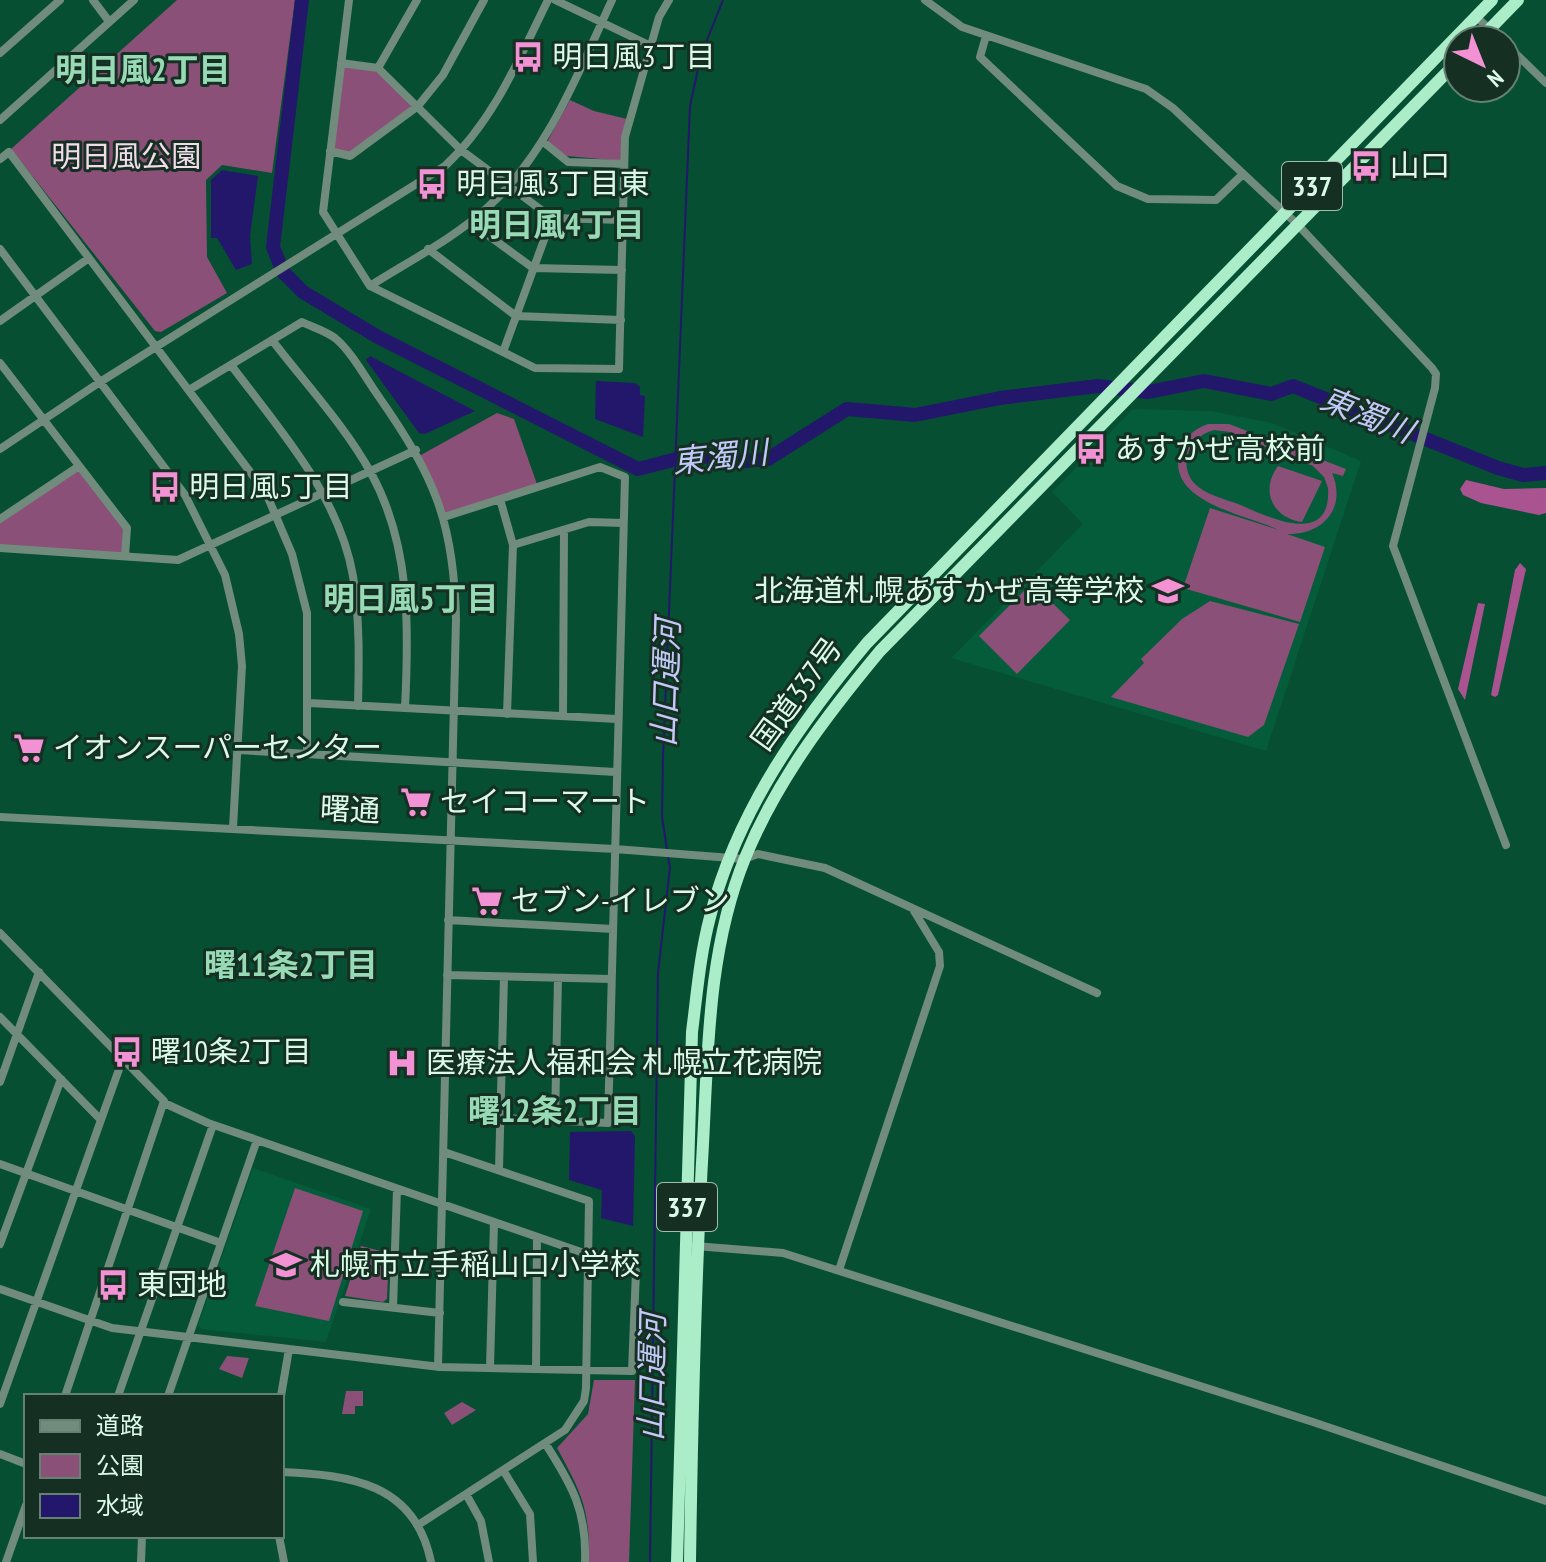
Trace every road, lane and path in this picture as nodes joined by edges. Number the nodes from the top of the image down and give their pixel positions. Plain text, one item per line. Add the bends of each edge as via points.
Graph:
1 (60, 0) edge
2 (93, 0) edge
3 (134, 0) edge
4 (349, 0) edge
5 (417, 0) edge
6 (484, 0) edge
7 (548, 0) edge
8 (555, 0) edge
9 (612, 0) edge
10 (669, 0) edge
11 (925, 0) edge
12 (1492, 0) edge
13 (1518, 0) edge
14 (1475, 16) junction
15 (108, 20) junction
16 (602, 22) junction
17 (1483, 24) edge
18 (1495, 24) edge
19 (986, 36) junction
20 (651, 46) junction
21 (0, 53) edge
22 (1522, 60) edge
23 (341, 63) junction
24 (378, 68) junction
25 (1442, 77) edge
26 (1546, 83) edge
27 (418, 106) junction
28 (0, 120) edge
29 (542, 141) junction
30 (461, 150) junction
31 (330, 151) junction
32 (0, 159) edge
33 (624, 164) junction
34 (1242, 175) junction
35 (509, 186) junction
36 (1285, 214) junction
37 (552, 218) junction
38 (624, 220) junction
39 (470, 222) junction
40 (1298, 225) junction
41 (337, 235) junction
42 (0, 249) edge
43 (428, 249) junction
44 (89, 258) junction
45 (533, 268) junction
46 (622, 270) junction
47 (370, 286) junction
48 (36, 295) junction
49 (516, 316) junction
50 (621, 320) junction
51 (0, 321) edge
52 (272, 340) junction
53 (156, 347) junction
54 (503, 352) junction
55 (0, 363) edge
56 (231, 365) junction
57 (9, 374) junction
58 (0, 380) edge
59 (100, 382) junction
60 (189, 390) junction
61 (44, 420) junction
62 (0, 449) edge
63 (416, 450) junction
64 (79, 466) junction
65 (370, 472) junction
66 (323, 493) junction
67 (500, 499) junction
68 (276, 515) junction
69 (444, 517) junction
70 (0, 519) edge
71 (623, 523) junction
72 (564, 530) junction
73 (212, 543) junction
74 (513, 545) junction
75 (0, 548) edge
76 (125, 556) junction
77 (309, 703) junction
78 (358, 706) junction
79 (405, 708) junction
80 (454, 711) junction
81 (507, 714) junction
82 (563, 716) junction
83 (617, 719) junction
84 (239, 750) junction
85 (307, 754) junction
86 (452, 761) junction
87 (615, 772) junction
88 (0, 817) edge
89 (233, 828) junction
90 (450, 840) junction
91 (1506, 845) dead end
92 (615, 849) junction
93 (730, 856) junction
94 (744, 859) junction
95 (914, 910) junction
96 (448, 920) junction
97 (613, 929) junction
98 (0, 933) edge
99 (39, 972) junction
100 (447, 975) junction
101 (504, 977) junction
102 (558, 978) junction
103 (611, 979) junction
104 (1097, 993) dead end
105 (0, 1017) edge
106 (17, 1034) junction
107 (123, 1058) junction
108 (61, 1079) junction
109 (0, 1082) edge
110 (164, 1103) junction
111 (501, 1118) junction
112 (100, 1119) junction
113 (555, 1121) junction
114 (213, 1125) junction
115 (257, 1140) junction
116 (444, 1152) junction
117 (0, 1164) edge
118 (499, 1170) junction
119 (26, 1174) junction
120 (397, 1189) junction
121 (74, 1192) junction
122 (443, 1205) junction
123 (129, 1213) junction
124 (494, 1222) junction
125 (177, 1228) junction
126 (537, 1237) junction
127 (221, 1243) junction
128 (0, 1244) edge
129 (692, 1246) junction
130 (589, 1255) junction
131 (839, 1270) junction
132 (0, 1289) edge
133 (35, 1301) junction
134 (343, 1302) dead end
135 (393, 1308) junction
136 (440, 1313) junction
137 (91, 1321) junction
138 (142, 1332) junction
139 (189, 1337) junction
140 (289, 1349) junction
141 (438, 1367) junction
142 (490, 1368) junction
143 (536, 1369) junction
144 (586, 1370) junction
145 (66, 1394) edge
146 (119, 1394) edge
147 (169, 1394) edge
148 (281, 1394) edge
149 (0, 1404) edge
150 (545, 1443) junction
151 (0, 1454) edge
152 (24, 1463) edge
153 (503, 1470) junction
154 (284, 1472) edge
155 (466, 1494) junction
156 (1546, 1501) edge
157 (24, 1511) edge
158 (418, 1525) junction
159 (142, 1538) edge
160 (279, 1538) edge
161 (6, 1562) edge
162 (141, 1562) edge
163 (284, 1562) edge
164 (431, 1562) edge
165 (489, 1562) edge
166 (533, 1562) edge
167 (585, 1562) edge
168 (677, 1562) edge
169 (690, 1562) edge

1 - 21 street
2 - 15 street
3 - 15 street
4 - 23 street
5 - 24 street
6 - 27 street via 443,75
7 - 30 street via 497,101
8 - 16 street
9 - 16 street
10 - 20 street
11 - 19 street via 962,27
12 - 14 highway, 国道337号 / 337
13 - 18 highway
14 - 17 street
14 - 36 highway, 国道337号 / 337
15 - 28 street
16 - 20 street
16 - 29 street
19 - 34 street via 1146,89
19 - 34 street via 980,57 1117,186 1148,199 1216,200
20 - 33 street via 625,137
22 - 26 street
23 - 24 street
23 - 31 street
24 - 27 street
25 - 40 highway, 国道337号 / 337
27 - 30 street
27 - 31 street via 350,156
29 - 33 street via 568,162
29 - 35 street
30 - 35 street
30 - 41 street via 426,180
31 - 41 street via 323,212
32 - 44 street via 9,152
33 - 38 street
34 - 36 street
35 - 37 street
35 - 39 street
36 - 40 street
36 - 93 highway, 国道337号 / 337 via 867,643 816,703 775,764
37 - 38 street
37 - 45 street
38 - 46 street
39 - 43 street
39 - 45 street
40 - 91 street via 1437,379 1394,550
40 - 94 highway, 国道337号 / 337 via 880,651 788,770
41 - 47 street
41 - 53 street
42 - 48 street
43 - 47 street
43 - 49 street
44 - 48 street
44 - 53 street
45 - 46 street
45 - 49 street
46 - 50 street
47 - 54 street
48 - 51 street
48 - 59 street
49 - 50 street
49 - 54 street
50 - 54 street via 619,369 535,368
52 - 56 street
52 - 63 street via 302,322 335,339
52 - 65 street
53 - 59 street
53 - 60 street
55 - 57 street
56 - 60 street
56 - 66 street
57 - 58 street
57 - 61 street
59 - 61 street
59 - 73 street via 185,495
60 - 68 street via 246,464
61 - 62 street
61 - 64 street
63 - 65 street
63 - 69 street
64 - 70 street
64 - 76 street via 127,528
65 - 66 street
65 - 79 street via 400,551 409,626
66 - 68 street
66 - 78 street via 353,576
67 - 69 street
67 - 71 street via 600,467 625,477
67 - 74 street
68 - 73 street
68 - 77 street via 307,613
69 - 80 street via 455,566
71 - 72 street via 589,522
71 - 83 street
72 - 74 street
72 - 82 street
73 - 76 street via 178,560
73 - 84 street via 239,634
74 - 81 street
75 - 76 street
77 - 78 street
77 - 85 street
78 - 79 street
79 - 80 street
80 - 81 street
80 - 86 street
81 - 82 street
82 - 83 street
83 - 87 street
84 - 85 street
84 - 89 street
85 - 86 street
86 - 87 street
86 - 90 street
87 - 92 street
88 - 89 street, 曙通
89 - 90 street, 曙通
90 - 92 street, 曙通
90 - 96 street
92 - 93 street, 曙通
92 - 97 street
93 - 94 street, 曙通
93 - 129 highway, 国道337号 / 337 via 710,916 692,1032
94 - 95 street, 曙通 via 758,854 825,868
94 - 129 highway, 国道337号 / 337 via 715,968
95 - 104 street, 曙通
95 - 131 street via 939,952 940,966
96 - 97 street
96 - 100 street
97 - 103 street
98 - 99 street
99 - 106 street
99 - 107 street
100 - 101 street
100 - 116 street
101 - 102 street
101 - 111 street
102 - 103 street
102 - 113 street
103 - 113 street via 608,1123
105 - 106 street
106 - 108 street
106 - 109 street
107 - 110 street
107 - 112 street
108 - 112 street
108 - 119 street
110 - 114 street
110 - 123 street
111 - 113 street
111 - 118 street
112 - 121 street
114 - 115 street
114 - 125 street
115 - 120 street
115 - 127 street
116 - 118 street
116 - 122 street
117 - 119 street
118 - 130 street via 589,1201
119 - 121 street
119 - 128 street
120 - 122 street
120 - 135 street
121 - 123 street
121 - 133 street
122 - 124 street
122 - 136 street
123 - 125 street
123 - 137 street
124 - 126 street
124 - 142 street
125 - 127 street
125 - 138 street
126 - 130 street
126 - 143 street
127 - 139 street
129 - 131 street via 783,1253
129 - 168 highway, 国道337号 / 337
129 - 169 highway, 国道337号 / 337
130 - 144 street
130 - 144 street via 636,1271 632,1371
131 - 156 street
132 - 133 street
133 - 137 street
133 - 149 street
134 - 135 street
135 - 136 street
136 - 141 street
137 - 138 street
137 - 145 street
138 - 139 street
138 - 146 street
139 - 140 street
139 - 147 street
140 - 141 street
140 - 148 street
141 - 142 street
142 - 143 street
143 - 144 street
144 - 150 street via 584,1401 573,1423
150 - 153 street
150 - 167 street via 575,1490
151 - 152 street
153 - 155 street
153 - 166 street via 530,1514
154 - 158 street via 335,1474 369,1483 394,1499
155 - 158 street
155 - 165 street via 481,1521
157 - 161 street
158 - 164 street
159 - 162 street
160 - 163 street

